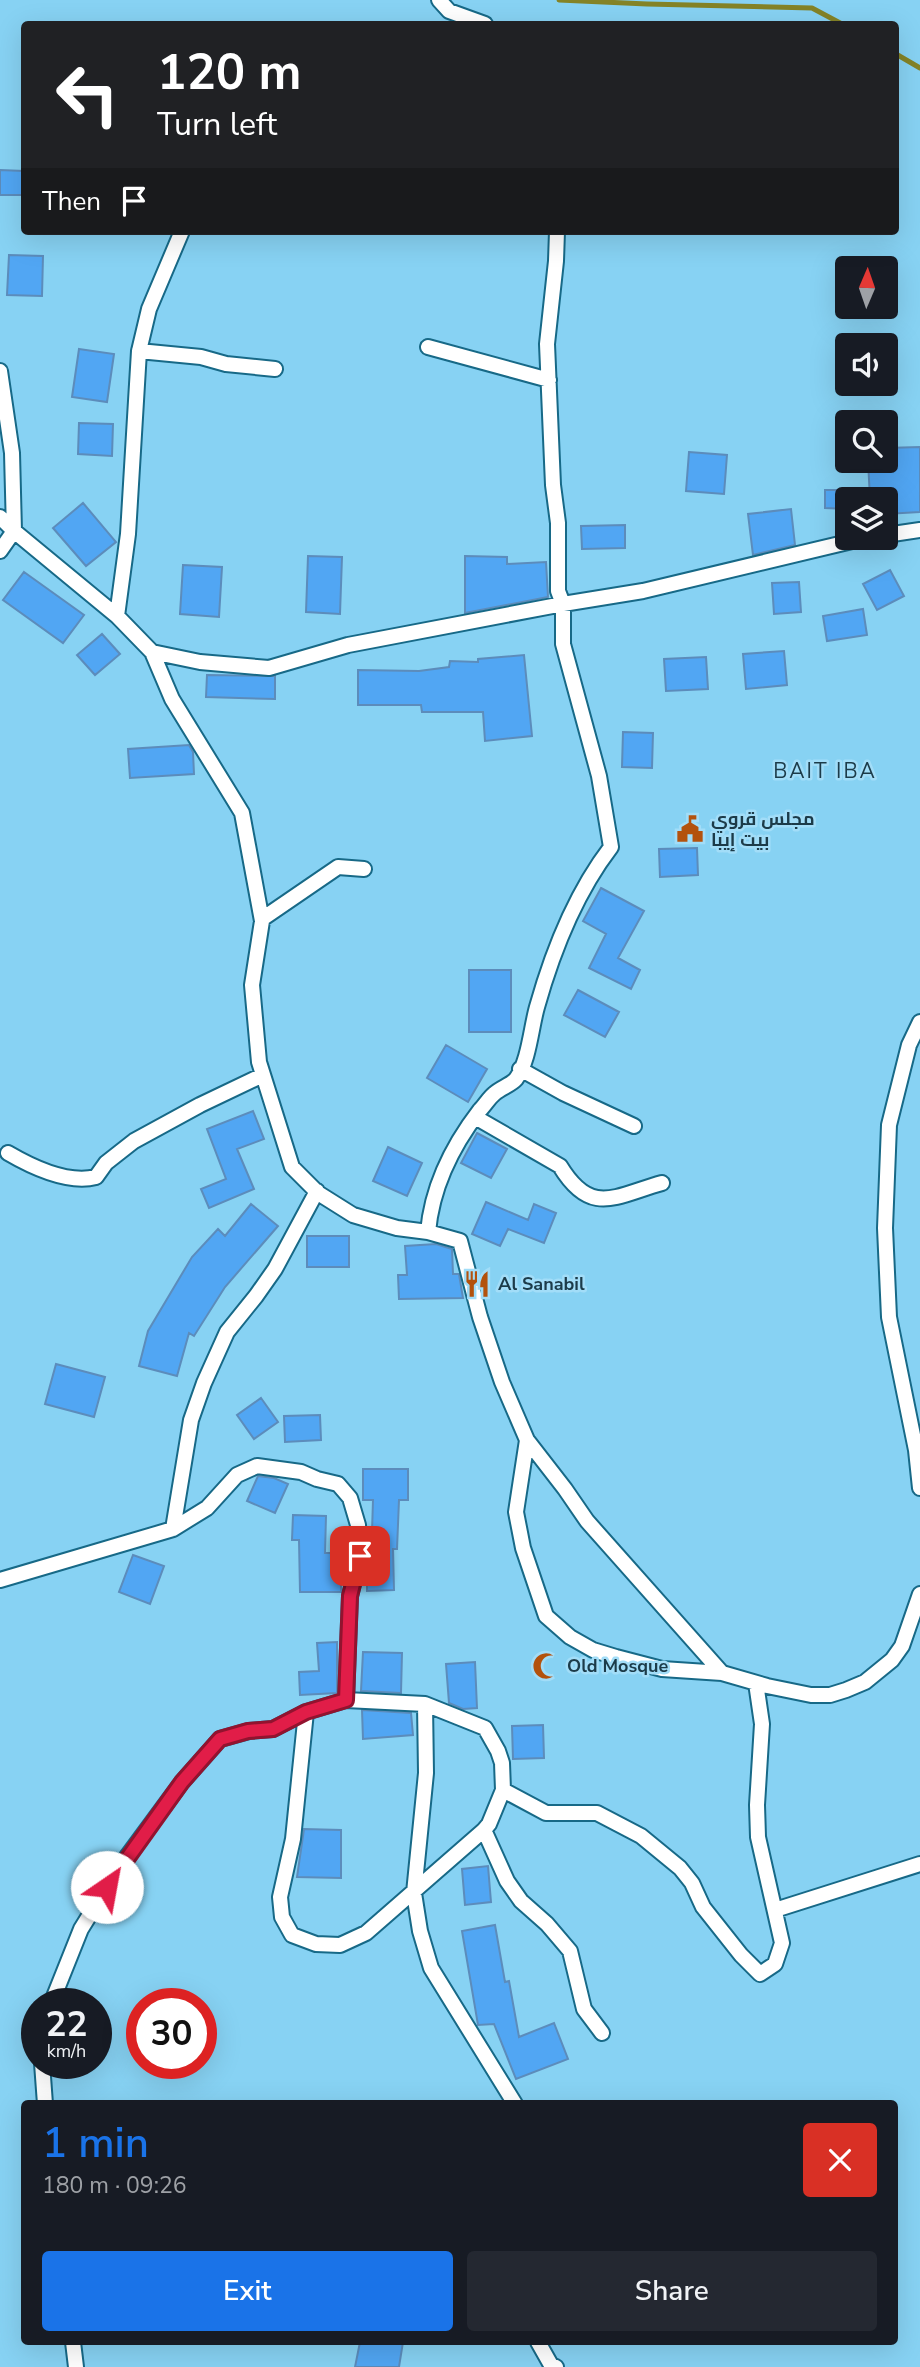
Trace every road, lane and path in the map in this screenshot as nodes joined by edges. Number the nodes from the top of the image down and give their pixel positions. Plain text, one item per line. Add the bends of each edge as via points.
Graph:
1 (439, 0) edge
2 (477, 21) edge
3 (180, 235) edge
4 (557, 235) edge
5 (428, 347) dead end
6 (139, 351) junction
7 (275, 369) dead end
8 (0, 371) edge
9 (549, 380) junction
10 (0, 517) edge
11 (920, 530) edge
12 (14, 531) junction
13 (898, 533) edge
14 (835, 545) edge
15 (0, 551) edge
16 (563, 604) junction
17 (117, 617) junction
18 (152, 652) junction
19 (364, 869) dead end
20 (262, 919) junction
21 (920, 1022) edge
22 (520, 1069) junction
23 (263, 1075) junction
24 (475, 1117) junction
25 (634, 1126) dead end
26 (8, 1153) dead end
27 (662, 1183) dead end
28 (317, 1191) junction
29 (428, 1232) junction
30 (527, 1440) junction
31 (920, 1488) edge
32 (173, 1529) junction
33 (0, 1580) edge
34 (920, 1594) edge
35 (915, 1620) edge
36 (722, 1673) junction
37 (756, 1683) junction
38 (346, 1700) junction
39 (425, 1704) junction
40 (306, 1712) junction
41 (503, 1790) junction
42 (484, 1830) junction
43 (920, 1864) edge
44 (414, 1892) junction
45 (775, 1910) junction
46 (57, 1988) edge
47 (602, 2033) dead end
48 (43, 2079) edge
49 (45, 2100) edge
50 (513, 2100) edge
51 (73, 2345) edge
52 (540, 2345) edge
53 (76, 2367) edge
54 (556, 2367) edge

1 - 2 street via 449,11
3 - 6 street via 149,309
4 - 9 street via 547,344
5 - 9 street
6 - 7 street
6 - 17 street via 128,534
8 - 12 street via 12,453
9 - 16 street via 558,591
10 - 12 street
11 - 13 street
12 - 15 street
12 - 17 street
14 - 16 street via 643,591
16 - 18 street via 348,645 269,668 200,663
16 - 22 street via 563,644 599,776 611,847 579,896 550,967
17 - 18 street
18 - 20 street via 177,708 242,813
19 - 20 street via 338,867
20 - 23 street via 252,985
21 - 31 street via 909,1045 888,1125 885,1228 889,1317
22 - 24 street
22 - 25 street
23 - 26 street via 134,1141 96,1177 84,1180 32,1167
23 - 28 street via 292,1167
24 - 27 street via 560,1166 582,1193 601,1200
24 - 29 street via 439,1183
28 - 29 street via 353,1215
28 - 32 street via 275,1269 227,1332 204,1383 191,1420
29 - 30 street via 460,1241 480,1317
30 - 36 street via 587,1521
30 - 36 street via 516,1512 546,1616 593,1650 662,1670
32 - 33 street
32 - 38 street via 208,1507 237,1475 257,1466 301,1472 338,1484 350,1498 360,1556 350,1596
34 - 35 street
35 - 37 street via 892,1660 865,1682 846,1690 811,1695
36 - 37 street
37 - 45 street via 762,1724 758,1837
38 - 39 street
38 - 40 street
39 - 41 street via 485,1728 502,1763
39 - 44 street via 425,1773
40 - 44 street via 293,1839 280,1897 282,1917 292,1935 316,1944 340,1945 366,1933
40 - 46 street via 273,1729 220,1739 120,1866 81,1929
41 - 42 street
41 - 45 street via 546,1813 597,1813 641,1836 680,1868 703,1907 760,1974 775,1964 782,1943
42 - 44 street
42 - 47 street via 521,1901 570,1951 584,2009
43 - 45 street
44 - 50 street via 431,1968
48 - 49 street
51 - 53 street
52 - 54 street

